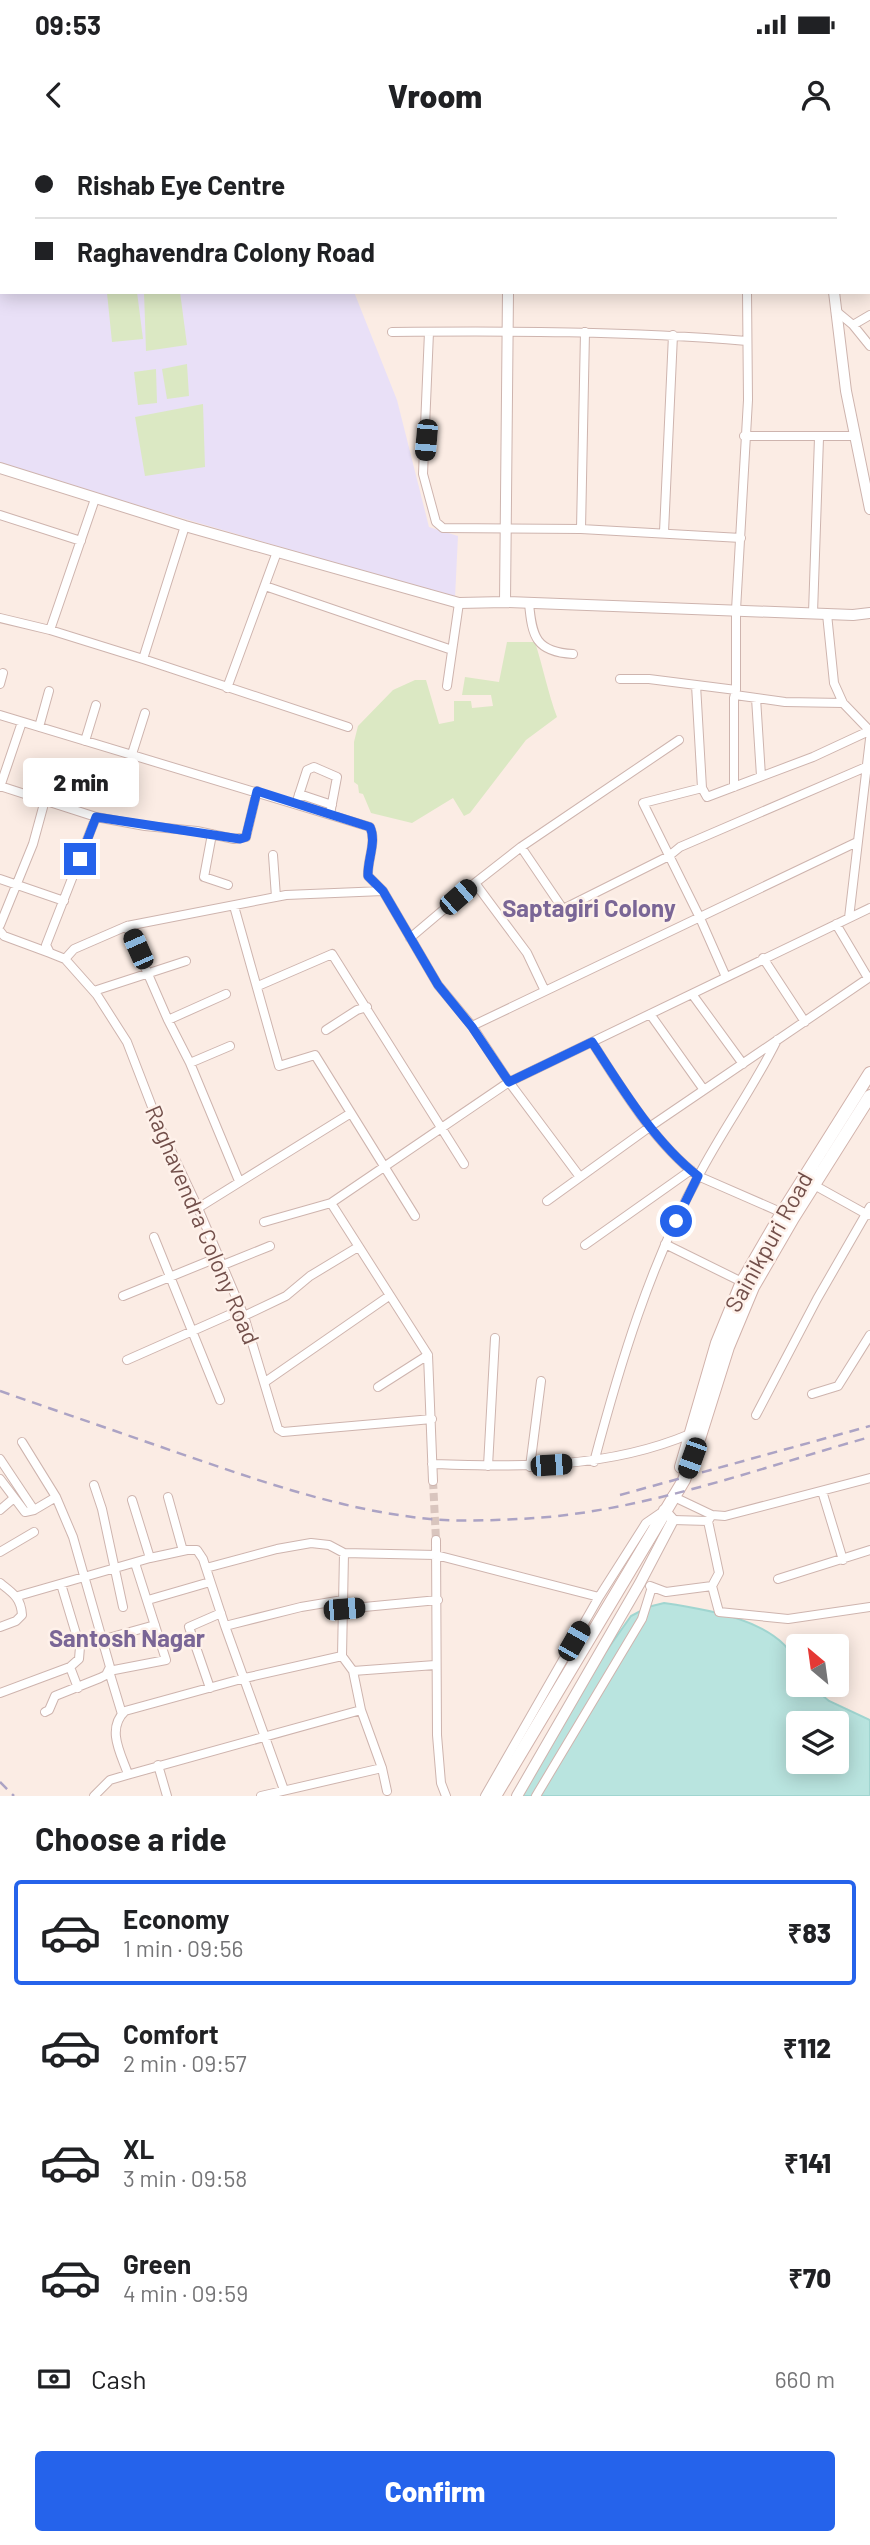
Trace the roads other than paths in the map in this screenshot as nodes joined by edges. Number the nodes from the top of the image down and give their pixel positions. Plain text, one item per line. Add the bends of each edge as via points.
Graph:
1 (508, 294) edge
2 (747, 294) edge
3 (834, 294) edge
4 (835, 310) junction
5 (870, 315) edge
6 (853, 325) junction
7 (392, 332) dead end
8 (429, 332) junction
9 (508, 332) junction
10 (585, 332) junction
11 (673, 335) junction
12 (747, 341) junction
13 (870, 346) edge
14 (744, 436) junction
15 (855, 436) junction
16 (819, 438) junction
17 (0, 468) edge
18 (95, 499) junction
19 (870, 509) edge
20 (0, 515) edge
21 (186, 526) junction
22 (507, 527) junction
23 (581, 529) junction
24 (664, 532) junction
25 (741, 538) junction
26 (80, 541) junction
27 (276, 552) junction
28 (265, 586) junction
29 (505, 602) junction
30 (459, 603) junction
31 (529, 603) junction
32 (736, 611) junction
33 (813, 613) junction
34 (870, 613) edge
35 (827, 614) junction
36 (0, 618) edge
37 (50, 630) junction
38 (453, 650) junction
39 (573, 654) dead end
40 (143, 659) junction
41 (3, 673) dead end
42 (620, 679) dead end
43 (0, 684) edge
44 (696, 685) junction
45 (447, 686) dead end
46 (227, 688) junction
47 (49, 691) dead end
48 (736, 692) junction
49 (756, 698) junction
50 (843, 702) junction
51 (96, 705) dead end
52 (145, 713) dead end
53 (0, 715) edge
54 (22, 722) junction
55 (39, 727) junction
56 (348, 727) dead end
57 (870, 734) edge
58 (678, 740) dead end
59 (85, 741) junction
60 (132, 754) junction
61 (866, 767) junction
62 (761, 776) junction
63 (0, 786) edge
64 (734, 787) junction
65 (702, 788) junction
66 (257, 791) junction
67 (299, 794) junction
68 (45, 800) junction
69 (296, 804) junction
70 (331, 809) junction
71 (96, 817) junction
72 (212, 834) junction
73 (857, 842) junction
74 (521, 847) junction
75 (273, 855) dead end
76 (669, 856) junction
77 (0, 879) edge
78 (475, 883) junction
79 (228, 885) dead end
80 (17, 886) junction
81 (383, 891) junction
82 (276, 897) junction
83 (64, 901) junction
84 (234, 906) junction
85 (870, 908) edge
86 (700, 918) junction
87 (849, 918) junction
88 (836, 924) junction
89 (0, 925) edge
90 (127, 926) junction
91 (0, 931) edge
92 (410, 938) junction
93 (50, 953) junction
94 (763, 958) junction
95 (65, 959) junction
96 (186, 961) dead end
97 (148, 973) junction
98 (726, 977) junction
99 (869, 978) edge
100 (258, 986) junction
101 (94, 991) junction
102 (545, 991) junction
103 (692, 993) junction
104 (226, 994) dead end
105 (367, 1007) junction
106 (650, 1014) junction
107 (168, 1020) junction
108 (805, 1022) junction
109 (472, 1027) junction
110 (326, 1030) dead end
111 (777, 1040) junction
112 (592, 1042) junction
113 (230, 1046) dead end
114 (190, 1063) junction
115 (743, 1064) junction
116 (870, 1073) edge
117 (509, 1082) junction
118 (704, 1090) junction
119 (870, 1096) edge
120 (351, 1114) junction
121 (651, 1126) junction
122 (441, 1127) junction
123 (464, 1164) dead end
124 (384, 1168) junction
125 (694, 1173) junction
126 (580, 1177) junction
127 (239, 1181) junction
128 (814, 1185) junction
129 (547, 1201) dead end
130 (331, 1203) junction
131 (198, 1208) junction
132 (868, 1212) edge
133 (788, 1215) junction
134 (415, 1216) dead end
135 (264, 1222) dead end
136 (155, 1237) dead end
137 (665, 1244) junction
138 (585, 1245) dead end
139 (270, 1246) dead end
140 (358, 1247) junction
141 (221, 1261) junction
142 (171, 1277) junction
143 (742, 1282) junction
144 (123, 1296) dead end
145 (389, 1296) junction
146 (242, 1313) junction
147 (192, 1332) junction
148 (870, 1335) edge
149 (495, 1338) dead end
150 (428, 1355) junction
151 (127, 1360) dead end
152 (541, 1381) dead end
153 (265, 1382) junction
154 (378, 1387) dead end
155 (812, 1394) dead end
156 (220, 1400) dead end
157 (756, 1415) dead end
158 (432, 1419) junction
159 (690, 1434) junction
160 (22, 1441) dead end
161 (0, 1459) edge
162 (594, 1462) junction
163 (432, 1464) junction
164 (488, 1466) junction
165 (530, 1466) junction
166 (870, 1478) edge
167 (0, 1479) edge
168 (433, 1480) tunnel mouth
169 (94, 1485) dead end
170 (675, 1491) junction
171 (822, 1491) junction
172 (56, 1497) junction
173 (168, 1497) dead end
174 (14, 1498) junction
175 (132, 1500) dead end
176 (0, 1510) edge
177 (34, 1510) junction
178 (669, 1515) junction
179 (710, 1518) junction
180 (34, 1532) dead end
181 (436, 1540) tunnel mouth
182 (870, 1550) edge
183 (183, 1551) junction
184 (0, 1552) edge
185 (344, 1553) junction
186 (436, 1555) junction
187 (150, 1558) junction
188 (843, 1560) junction
189 (135, 1563) junction
190 (115, 1568) junction
191 (206, 1568) junction
192 (83, 1577) junction
193 (778, 1579) dead end
194 (211, 1581) junction
195 (0, 1583) edge
196 (640, 1583) junction
197 (61, 1584) junction
198 (712, 1586) junction
199 (652, 1587) junction
200 (18, 1596) junction
201 (599, 1597) junction
202 (148, 1600) junction
203 (438, 1600) junction
204 (343, 1604) junction
205 (123, 1607) dead end
206 (870, 1608) edge
207 (221, 1613) junction
208 (155, 1625) junction
209 (225, 1626) junction
210 (0, 1627) edge
211 (101, 1640) junction
212 (342, 1656) junction
213 (435, 1665) junction
214 (70, 1667) junction
215 (109, 1671) junction
216 (353, 1671) junction
217 (245, 1678) junction
218 (78, 1688) junction
219 (210, 1688) junction
220 (0, 1693) edge
221 (361, 1710) junction
222 (45, 1712) dead end
223 (122, 1714) junction
224 (266, 1736) junction
225 (158, 1765) junction
226 (382, 1768) junction
227 (128, 1774) junction
228 (285, 1790) junction
229 (387, 1791) dead end
230 (94, 1796) edge
231 (167, 1796) edge
232 (261, 1796) edge
233 (446, 1796) edge
234 (485, 1796) edge
235 (495, 1796) edge
236 (517, 1796) edge
237 (536, 1796) edge

1 - 9 street
2 - 12 street
3 - 4 street
4 - 6 street
4 - 15 street
5 - 6 street
6 - 13 street
7 - 8 street
8 - 9 street
8 - 22 street via 423,474 436,522 443,528
9 - 10 street
9 - 22 street
10 - 11 street
10 - 23 street
11 - 12 street
11 - 24 street
12 - 14 street
14 - 16 street
14 - 25 street
15 - 16 street
15 - 19 street
16 - 33 street
17 - 18 street
18 - 21 street
18 - 26 street
20 - 26 street
21 - 27 street
21 - 40 street
22 - 23 street
22 - 29 street
23 - 24 street
24 - 25 street
25 - 32 street
26 - 37 street
27 - 28 street
27 - 30 street
28 - 38 street
28 - 46 street
29 - 30 street
29 - 31 street
30 - 38 street
31 - 32 street
31 - 39 street via 537,639 552,653
32 - 33 street
32 - 48 street
33 - 35 street
34 - 35 street
35 - 50 street via 834,683
36 - 37 street
37 - 40 street
38 - 45 street
40 - 46 street
41 - 43 street
42 - 44 street
44 - 48 street
44 - 65 street
46 - 56 street
47 - 55 street
48 - 49 street
48 - 64 street
49 - 50 street
49 - 62 street
50 - 57 street
51 - 59 street
52 - 60 street
53 - 54 street
54 - 55 street
54 - 63 street
55 - 59 street
57 - 61 street
57 - 62 street
58 - 74 street
59 - 60 street
60 - 66 street
61 - 73 street
61 - 76 street via 680,847
62 - 64 street
63 - 68 street
64 - 65 street via 707,797
65 - 76 street via 643,803
66 - 69 street
66 - 72 street via 246,837
67 - 69 street
67 - 70 street
67 - 70 street via 307,770 314,767 337,777
68 - 71 street
68 - 80 street
69 - 70 street
70 - 81 street via 370,827 368,876
71 - 72 street
71 - 83 street
72 - 79 street via 204,877
73 - 86 street
73 - 87 street
74 - 76 street via 563,909
74 - 78 street
75 - 82 street
76 - 86 street
77 - 80 street
78 - 92 street
78 - 102 street via 527,953
80 - 83 street
80 - 89 street
81 - 82 street
81 - 92 street
82 - 84 street
83 - 93 street via 46,945
84 - 90 street
84 - 100 street
85 - 87 street
86 - 98 street
86 - 102 street
87 - 88 street
88 - 94 street
88 - 99 street
90 - 95 street via 74,949
90 - 97 street
91 - 93 street, Raghavendra Colony Road
92 - 109 street via 438,985
93 - 95 street, Raghavendra Colony Road
94 - 98 street
94 - 108 street
95 - 101 street, Raghavendra Colony Road
96 - 97 street
97 - 101 street
97 - 107 street
98 - 103 street
99 - 108 street
100 - 105 street via 332,954
100 - 120 street via 279,1066 315,1055
101 - 131 street, Raghavendra Colony Road via 127,1042
102 - 109 street
103 - 106 street
103 - 115 street
104 - 107 street
105 - 110 street
105 - 122 street
106 - 112 street
106 - 118 street
107 - 114 street
108 - 111 street
109 - 117 street
111 - 115 street
111 - 125 street
112 - 117 street
112 - 121 street
113 - 114 street
114 - 127 street
115 - 118 street
116 - 133 main road, Sainikpuri Road
117 - 122 street
117 - 126 street
118 - 121 street
119 - 128 main road, Sainikpuri Road
120 - 124 street
120 - 127 street
121 - 125 street
121 - 126 street
122 - 123 street
122 - 124 street
124 - 130 street
124 - 134 street
125 - 133 street
125 - 137 street
125 - 138 street
126 - 129 street
127 - 131 street
128 - 132 street
128 - 133 main road, Sainikpuri Road
130 - 135 street
130 - 140 street
131 - 141 street, Raghavendra Colony Road
132 - 157 street
133 - 143 main road, Sainikpuri Road
133 - 170 main road, Sainikpuri Road via 728,1347 684,1480
136 - 142 street
137 - 143 street
137 - 162 street
139 - 141 street
140 - 145 street
140 - 146 street via 286,1296
141 - 142 street
141 - 146 street, Raghavendra Colony Road
142 - 144 street
142 - 147 street
143 - 159 main road, Sainikpuri Road via 717,1343
145 - 150 street
145 - 153 street
146 - 147 street
146 - 153 street, Raghavendra Colony Road
147 - 151 street
147 - 156 street
148 - 155 street via 838,1386
149 - 164 street
150 - 154 street
150 - 158 street
152 - 165 street
153 - 158 street, Raghavendra Colony Road via 276,1425 283,1433
158 - 163 street
159 - 162 street
159 - 170 main road, Sainikpuri Road
160 - 172 street
161 - 177 street
162 - 165 street
163 - 164 street
163 - 168 street
164 - 165 street
166 - 171 street
167 - 174 street
169 - 190 street
170 - 178 main road
170 - 179 street
171 - 179 street
171 - 188 street
172 - 177 street
172 - 192 street
173 - 183 street
174 - 176 street
174 - 177 street via 22,1510
175 - 187 street
178 - 179 street
178 - 196 street
178 - 201 street via 646,1523
178 - 235 main road via 654,1527
179 - 198 street via 719,1573
180 - 184 street
181 - 186 street
182 - 188 street
183 - 187 street
183 - 191 street via 197,1550
185 - 186 street
185 - 191 street via 311,1543
185 - 204 street
186 - 201 street
186 - 203 street
187 - 189 street
188 - 193 street
189 - 190 street
189 - 202 street
190 - 192 street
190 - 205 street
191 - 194 street
192 - 197 street
192 - 211 street
194 - 202 street
194 - 207 street
195 - 200 street
196 - 199 street
196 - 236 street
197 - 200 street
197 - 214 street via 80,1647 79,1659
198 - 199 street via 666,1592
198 - 206 street via 719,1612 788,1619
199 - 237 street via 642,1619
200 - 210 street via 22,1615
201 - 234 street
202 - 208 street
203 - 204 street
203 - 213 street
204 - 209 street via 301,1608
204 - 212 street
207 - 209 street
207 - 219 street via 189,1627
208 - 211 street
208 - 215 street via 166,1660
209 - 217 street
211 - 215 street
212 - 216 street
212 - 217 street
213 - 216 street
213 - 233 street via 440,1768
214 - 218 street
214 - 220 street
215 - 218 street
215 - 223 street
216 - 221 street
217 - 219 street
217 - 224 street
218 - 222 street via 55,1696
219 - 223 street
221 - 224 street
221 - 226 street
223 - 227 street via 115,1735
224 - 225 street
224 - 228 street
225 - 227 street
225 - 231 street
226 - 228 street
226 - 229 street
227 - 230 street via 110,1780
228 - 232 street

